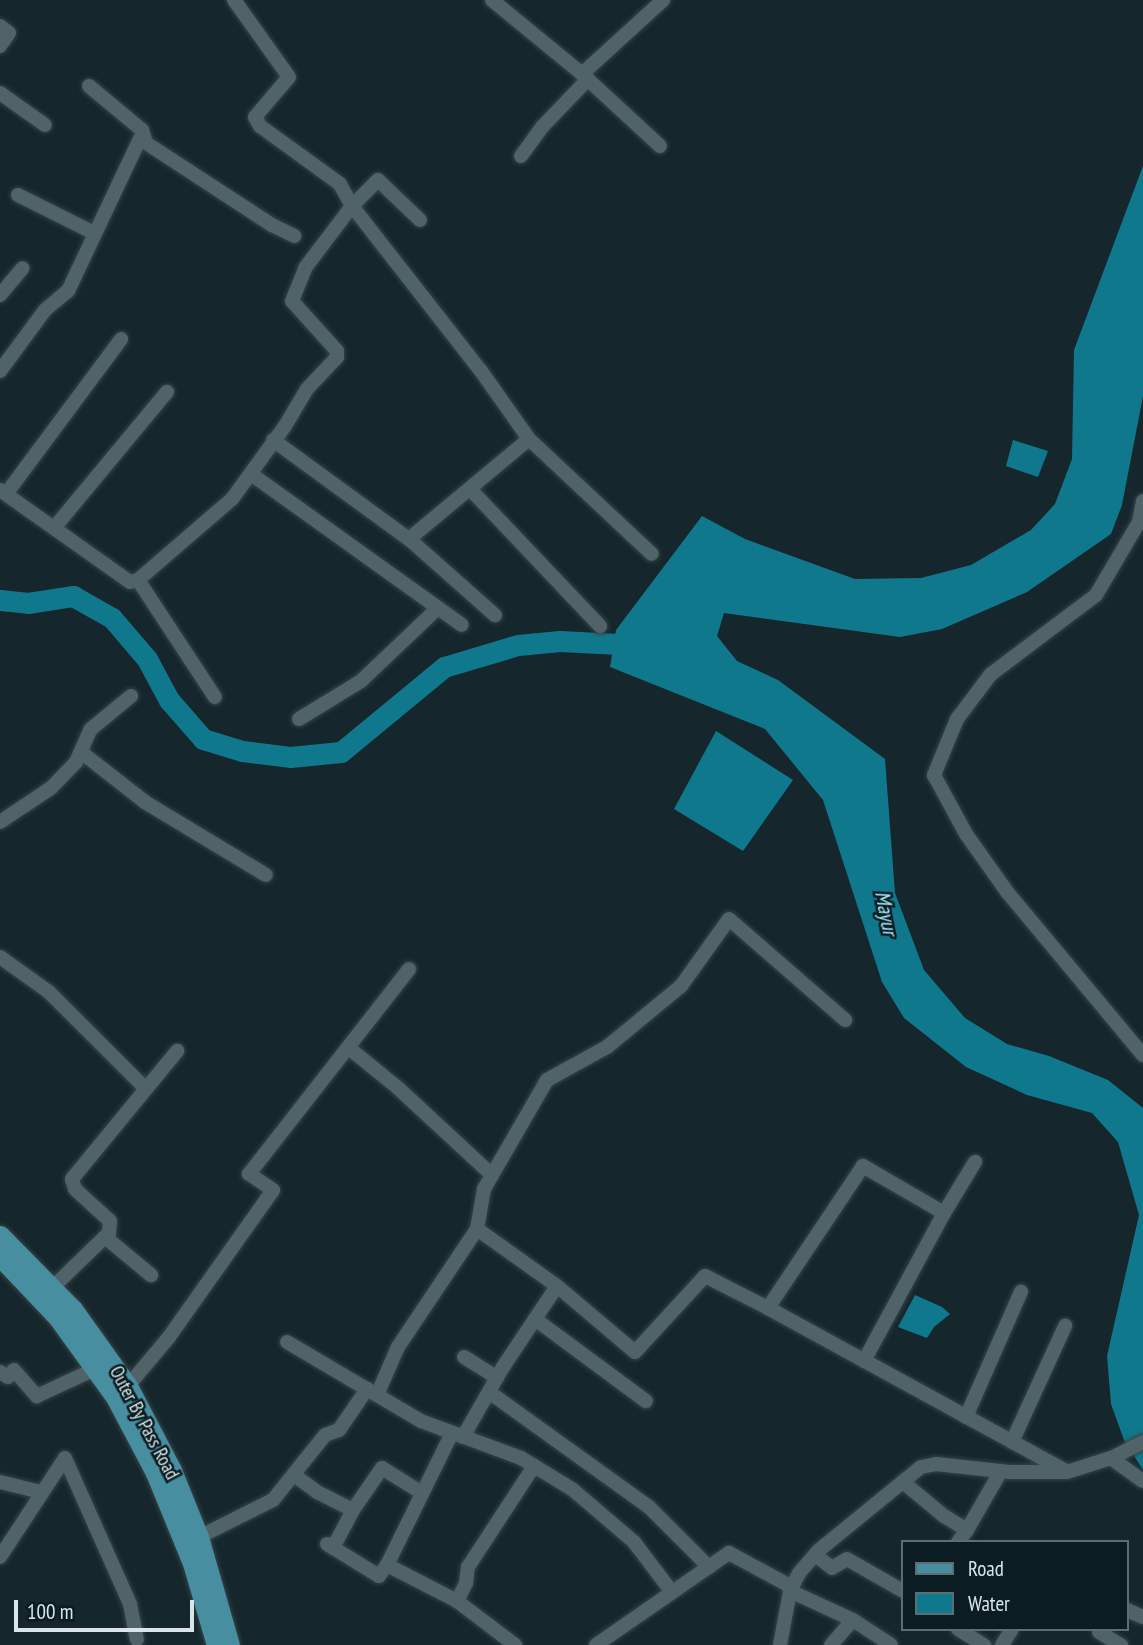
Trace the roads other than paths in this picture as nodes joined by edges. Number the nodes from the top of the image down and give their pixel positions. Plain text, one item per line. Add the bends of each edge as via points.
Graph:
1 (234, 0) edge
2 (492, 0) edge
3 (663, 0) edge
4 (0, 26) edge
5 (0, 46) edge
6 (585, 76) junction
7 (89, 86) dead end
8 (0, 93) edge
9 (45, 125) dead end
10 (145, 139) junction
11 (660, 146) dead end
12 (521, 156) dead end
13 (18, 195) dead end
14 (352, 206) junction
15 (419, 220) dead end
16 (94, 233) junction
17 (295, 236) dead end
18 (23, 268) dead end
19 (0, 295) edge
20 (121, 339) dead end
21 (0, 370) edge
22 (167, 392) dead end
23 (530, 439) junction
24 (273, 440) junction
25 (251, 474) junction
26 (470, 489) junction
27 (3, 492) edge
28 (1143, 501) edge
29 (54, 528) junction
30 (409, 539) junction
31 (652, 554) dead end
32 (138, 580) junction
33 (438, 608) junction
34 (495, 615) dead end
35 (462, 625) dead end
36 (600, 626) dead end
37 (131, 696) dead end
38 (215, 697) dead end
39 (299, 719) dead end
40 (81, 752) junction
41 (0, 822) edge
42 (266, 875) dead end
43 (0, 957) edge
44 (409, 969) dead end
45 (845, 1020) dead end
46 (349, 1048) junction
47 (177, 1051) dead end
48 (1143, 1055) edge
49 (146, 1088) junction
50 (975, 1162) dead end
51 (492, 1175) junction
52 (944, 1213) junction
53 (477, 1229) junction
54 (0, 1234) edge
55 (105, 1237) junction
56 (0, 1257) edge
57 (151, 1275) dead end
58 (557, 1286) junction
59 (52, 1288) junction
60 (1021, 1292) dead end
61 (768, 1308) junction
62 (535, 1320) junction
63 (1065, 1326) dead end
64 (287, 1342) dead end
65 (464, 1357) dead end
66 (864, 1361) junction
67 (97, 1368) junction
68 (0, 1372) edge
69 (497, 1378) junction
70 (128, 1386) junction
71 (372, 1392) junction
72 (489, 1392) junction
73 (646, 1401) dead end
74 (966, 1417) junction
75 (458, 1435) junction
76 (1012, 1442) junction
77 (1143, 1442) edge
78 (1117, 1455) junction
79 (534, 1466) junction
80 (1001, 1471) junction
81 (1066, 1472) junction
82 (294, 1475) junction
83 (1143, 1481) edge
84 (0, 1482) edge
85 (903, 1482) junction
86 (41, 1492) junction
87 (422, 1493) junction
88 (353, 1510) junction
89 (963, 1536) edge
90 (199, 1537) junction
91 (815, 1555) junction
92 (0, 1557) edge
93 (387, 1565) junction
94 (709, 1567) junction
95 (791, 1589) junction
96 (902, 1590) edge
97 (672, 1592) junction
98 (457, 1601) junction
99 (853, 1620) junction
100 (961, 1631) edge
101 (1099, 1631) edge
102 (137, 1639) dead end
103 (216, 1645) edge
104 (230, 1645) edge
105 (515, 1645) edge
106 (596, 1645) edge
107 (780, 1645) edge
108 (831, 1645) edge
109 (891, 1645) edge
110 (984, 1645) edge
111 (1121, 1645) edge

1 - 14 street via 289,78 254,117 340,184
2 - 6 street
3 - 6 street
4 - 5 street via 9,33
6 - 11 street
6 - 12 street
7 - 10 street via 142,130
8 - 9 street
10 - 16 street via 140,139
10 - 17 street
13 - 16 street
14 - 15 street via 378,180
14 - 23 street
14 - 24 street via 305,268 292,301 337,351 337,357 307,389
16 - 21 street via 68,291 45,310
18 - 19 street
20 - 27 street
22 - 29 street
23 - 26 street
23 - 31 street
24 - 25 street
24 - 30 street
25 - 32 street via 232,499
25 - 33 street
26 - 30 street
26 - 36 street
27 - 29 street
28 - 48 street via 1139,522 1096,595 991,674 957,719 934,775 966,834 1008,893
29 - 32 street via 130,582
30 - 34 street
32 - 38 street
33 - 35 street
33 - 39 street via 360,681
37 - 40 street via 91,729
40 - 41 street via 51,788
40 - 42 street via 145,802
43 - 49 street via 49,992
44 - 46 street
45 - 51 street via 729,919 681,986 607,1047 547,1080
46 - 51 street
46 - 70 street via 249,1174 273,1189 169,1337
47 - 49 street
49 - 55 street via 72,1179 75,1189 110,1221
50 - 52 street
51 - 53 street via 484,1189
52 - 61 street via 863,1166
52 - 66 street
53 - 58 street
53 - 71 street
54 - 59 main road, Outer By Pass Road
55 - 57 street
55 - 59 street
56 - 67 main road, Outer By Pass Road
58 - 61 street via 635,1352 705,1276
58 - 62 street
59 - 70 main road, Outer By Pass Road
60 - 74 street
61 - 66 street
62 - 69 street
62 - 73 street
63 - 76 street
64 - 71 street
65 - 69 street
66 - 74 street
67 - 68 street via 37,1396 14,1370 8,1377
67 - 103 main road, Outer By Pass Road via 155,1473 192,1563
69 - 72 street
70 - 90 main road, Outer By Pass Road via 172,1470
71 - 75 street via 421,1421
71 - 82 street via 339,1430 325,1435
72 - 75 street
72 - 94 street via 649,1507
74 - 76 street
75 - 79 street
75 - 87 street
76 - 81 street
77 - 78 street
78 - 81 street
78 - 83 street
79 - 97 street via 572,1489 634,1542
79 - 98 street via 468,1567
80 - 81 street
80 - 85 street via 936,1464 921,1467
80 - 89 street
82 - 88 street
82 - 90 street via 273,1500
84 - 86 street
85 - 89 street
85 - 91 street
86 - 92 street
86 - 102 street via 65,1458 130,1604
87 - 88 street via 382,1468
87 - 93 street
88 - 93 street via 330,1545 379,1576
90 - 104 main road, Outer By Pass Road
91 - 95 street
91 - 96 street via 832,1568 847,1559
93 - 98 street
94 - 95 street via 730,1553
94 - 97 street
95 - 99 street
95 - 107 street
97 - 106 street
98 - 105 street
99 - 108 street
99 - 109 street
100 - 110 street
101 - 111 street

